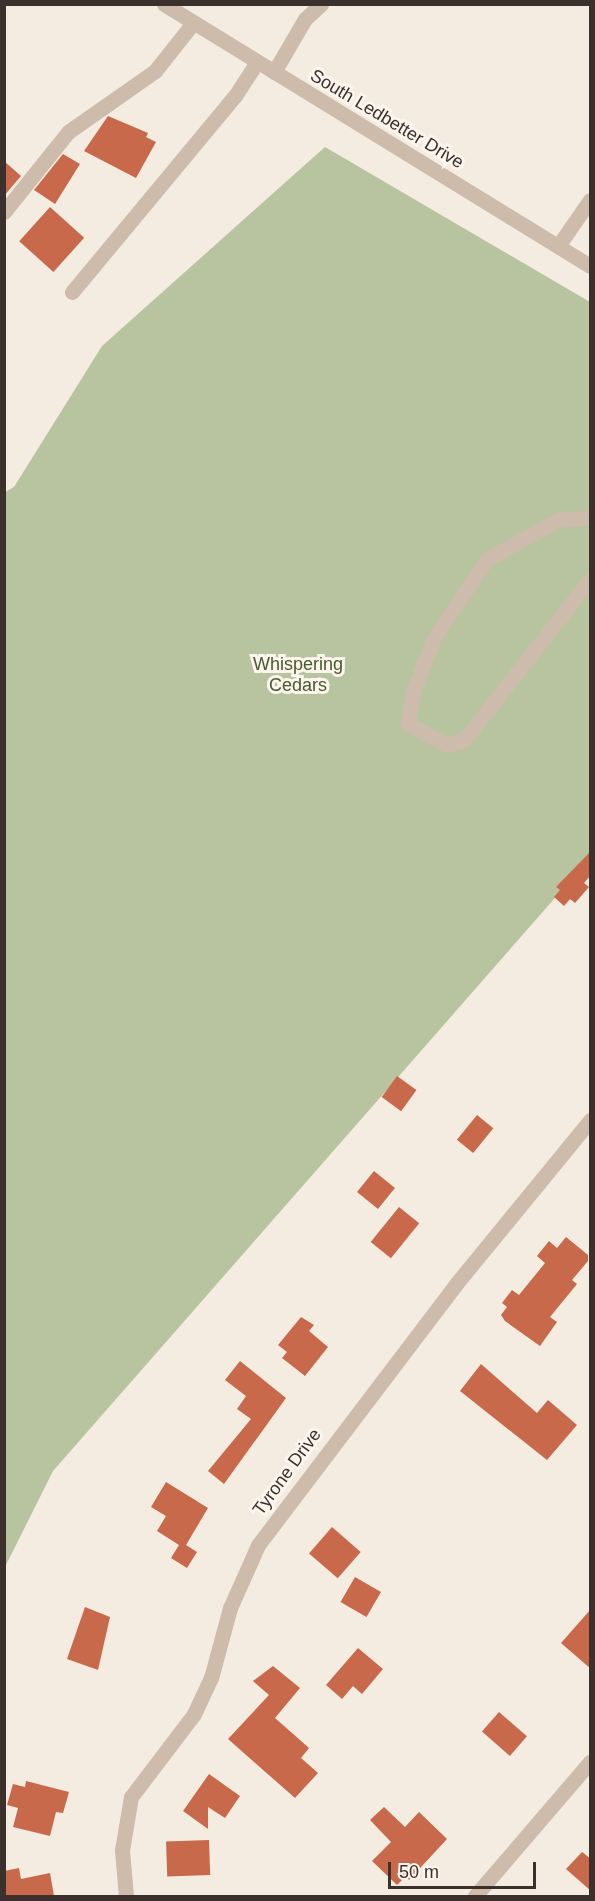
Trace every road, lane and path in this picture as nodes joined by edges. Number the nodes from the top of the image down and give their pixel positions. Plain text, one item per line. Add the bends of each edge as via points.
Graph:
1 (164, 4) edge
2 (321, 4) edge
3 (193, 22) junction
4 (257, 62) junction
5 (274, 72) junction
6 (591, 200) edge
7 (4, 212) edge
8 (558, 246) junction
9 (591, 266) edge
10 (72, 292) dead end
11 (591, 518) edge
12 (591, 579) edge
13 (591, 1120) edge
14 (591, 1762) edge
15 (126, 1896) edge
16 (475, 1896) edge

1 - 3 street, South Ledbetter Drive
2 - 5 street via 304,19
3 - 4 street, South Ledbetter Drive
3 - 7 street via 155,71 68,132
4 - 5 street, South Ledbetter Drive
4 - 10 street via 228,104
5 - 8 street, South Ledbetter Drive
6 - 8 street
8 - 9 street, South Ledbetter Drive
11 - 12 street via 560,519 487,559 434,638 413,691 408,724 447,745 465,740
13 - 15 street, Tyrone Drive via 456,1284 258,1545 230,1608 211,1678 194,1714 131,1797 122,1850
14 - 16 street

